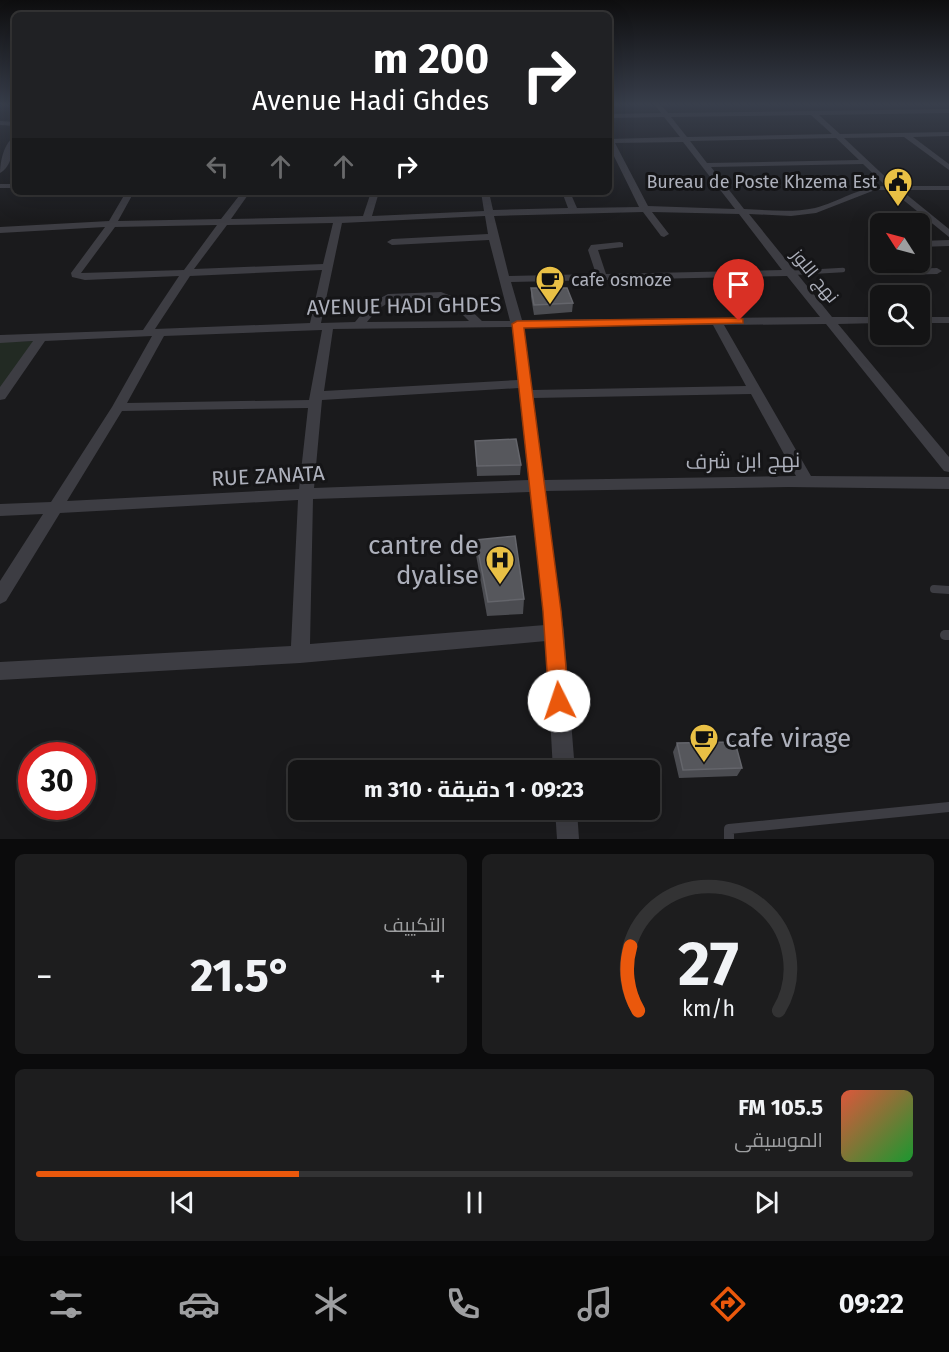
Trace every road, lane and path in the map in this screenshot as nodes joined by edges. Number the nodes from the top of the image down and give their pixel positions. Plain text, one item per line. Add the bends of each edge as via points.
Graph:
1 (687, 144) edge
2 (845, 144) edge
3 (919, 144) edge
4 (612, 147) edge
5 (11, 153) edge
6 (864, 162) junction
7 (947, 164) edge
8 (705, 165) junction
9 (0, 170) edge
10 (892, 187) junction
11 (949, 188) edge
12 (128, 195) edge
13 (244, 195) edge
14 (374, 195) edge
15 (485, 195) edge
16 (567, 195) edge
17 (645, 209) junction
18 (574, 212) junction
19 (488, 213) junction
20 (745, 214) junction
21 (367, 219) junction
22 (338, 220) junction
23 (224, 223) junction
24 (112, 224) junction
25 (0, 230) edge
26 (664, 234) dead end
27 (949, 234) edge
28 (493, 237) junction
29 (392, 242) dead end
30 (949, 243) edge
31 (930, 244) edge
32 (620, 245) dead end
33 (327, 267) junction
34 (843, 270) dead end
35 (188, 271) junction
36 (930, 271) edge
37 (937, 271) dead end
38 (790, 273) junction
39 (602, 277) junction
40 (506, 279) junction
41 (830, 320) junction
42 (870, 320) edge
43 (716, 321) junction
44 (930, 321) edge
45 (947, 323) edge
46 (479, 324) junction
47 (517, 324) junction
48 (322, 326) junction
49 (358, 326) junction
50 (154, 333) junction
51 (42, 338) junction
52 (0, 339) edge
53 (526, 389) junction
54 (756, 390) junction
55 (0, 396) edge
56 (316, 400) junction
57 (118, 407) junction
58 (949, 467) edge
59 (806, 481) junction
60 (949, 483) edge
61 (538, 487) junction
62 (306, 494) junction
63 (56, 508) junction
64 (0, 510) edge
65 (934, 589) dead end
66 (949, 590) edge
67 (0, 596) edge
68 (555, 632) junction
69 (300, 654) junction
70 (0, 671) edge
71 (563, 760) edge
72 (949, 807) edge
73 (567, 820) edge
74 (568, 839) edge
75 (729, 839) edge

1 - 8 street, نهج اللوز
2 - 6 street
3 - 7 street
4 - 17 street
5 - 9 street
6 - 8 street
6 - 10 street
8 - 20 street, نهج اللوز
10 - 11 street
10 - 20 street via 874,188 816,210
10 - 27 street
12 - 24 street
13 - 23 street
14 - 21 street
15 - 19 street
16 - 18 street
17 - 18 street
17 - 20 street
17 - 26 street
18 - 19 street
19 - 21 street
19 - 28 street
20 - 38 street, نهج اللوز
21 - 22 street
22 - 23 street
22 - 33 street
23 - 24 street
23 - 35 street
24 - 25 street
24 - 35 street via 76,275
28 - 29 street
28 - 40 street
30 - 31 street
32 - 39 street via 592,250
33 - 35 street
33 - 48 street
34 - 38 lane
35 - 50 street
36 - 37 street
38 - 39 street
38 - 41 street, نهج اللوز
39 - 40 street
40 - 47 street
41 - 42 street, AVENUE HADI GHDES
41 - 43 street, AVENUE HADI GHDES
41 - 58 street, نهج اللوز
43 - 47 street, AVENUE HADI GHDES
43 - 54 street
44 - 45 street
46 - 47 street, AVENUE HADI GHDES
46 - 49 street, AVENUE HADI GHDES
46 - 49 street via 455,301 441,295 392,296 375,305
47 - 53 street
48 - 49 street, AVENUE HADI GHDES
48 - 50 street, AVENUE HADI GHDES
48 - 56 street
50 - 51 street, AVENUE HADI GHDES
50 - 57 street
51 - 52 street, AVENUE HADI GHDES
51 - 55 street
53 - 54 street
53 - 56 street
53 - 61 street
54 - 59 street
56 - 57 street
56 - 62 street
57 - 63 street
59 - 60 street, نهج ابن شرف
59 - 61 street, نهج ابن شرف
61 - 62 street, RUE ZANATA
61 - 68 street
62 - 63 street, RUE ZANATA
62 - 69 street
63 - 64 street, RUE ZANATA
63 - 67 street
65 - 66 lane
68 - 69 street
68 - 71 street
69 - 70 street
72 - 75 lane via 729,829
73 - 74 street

